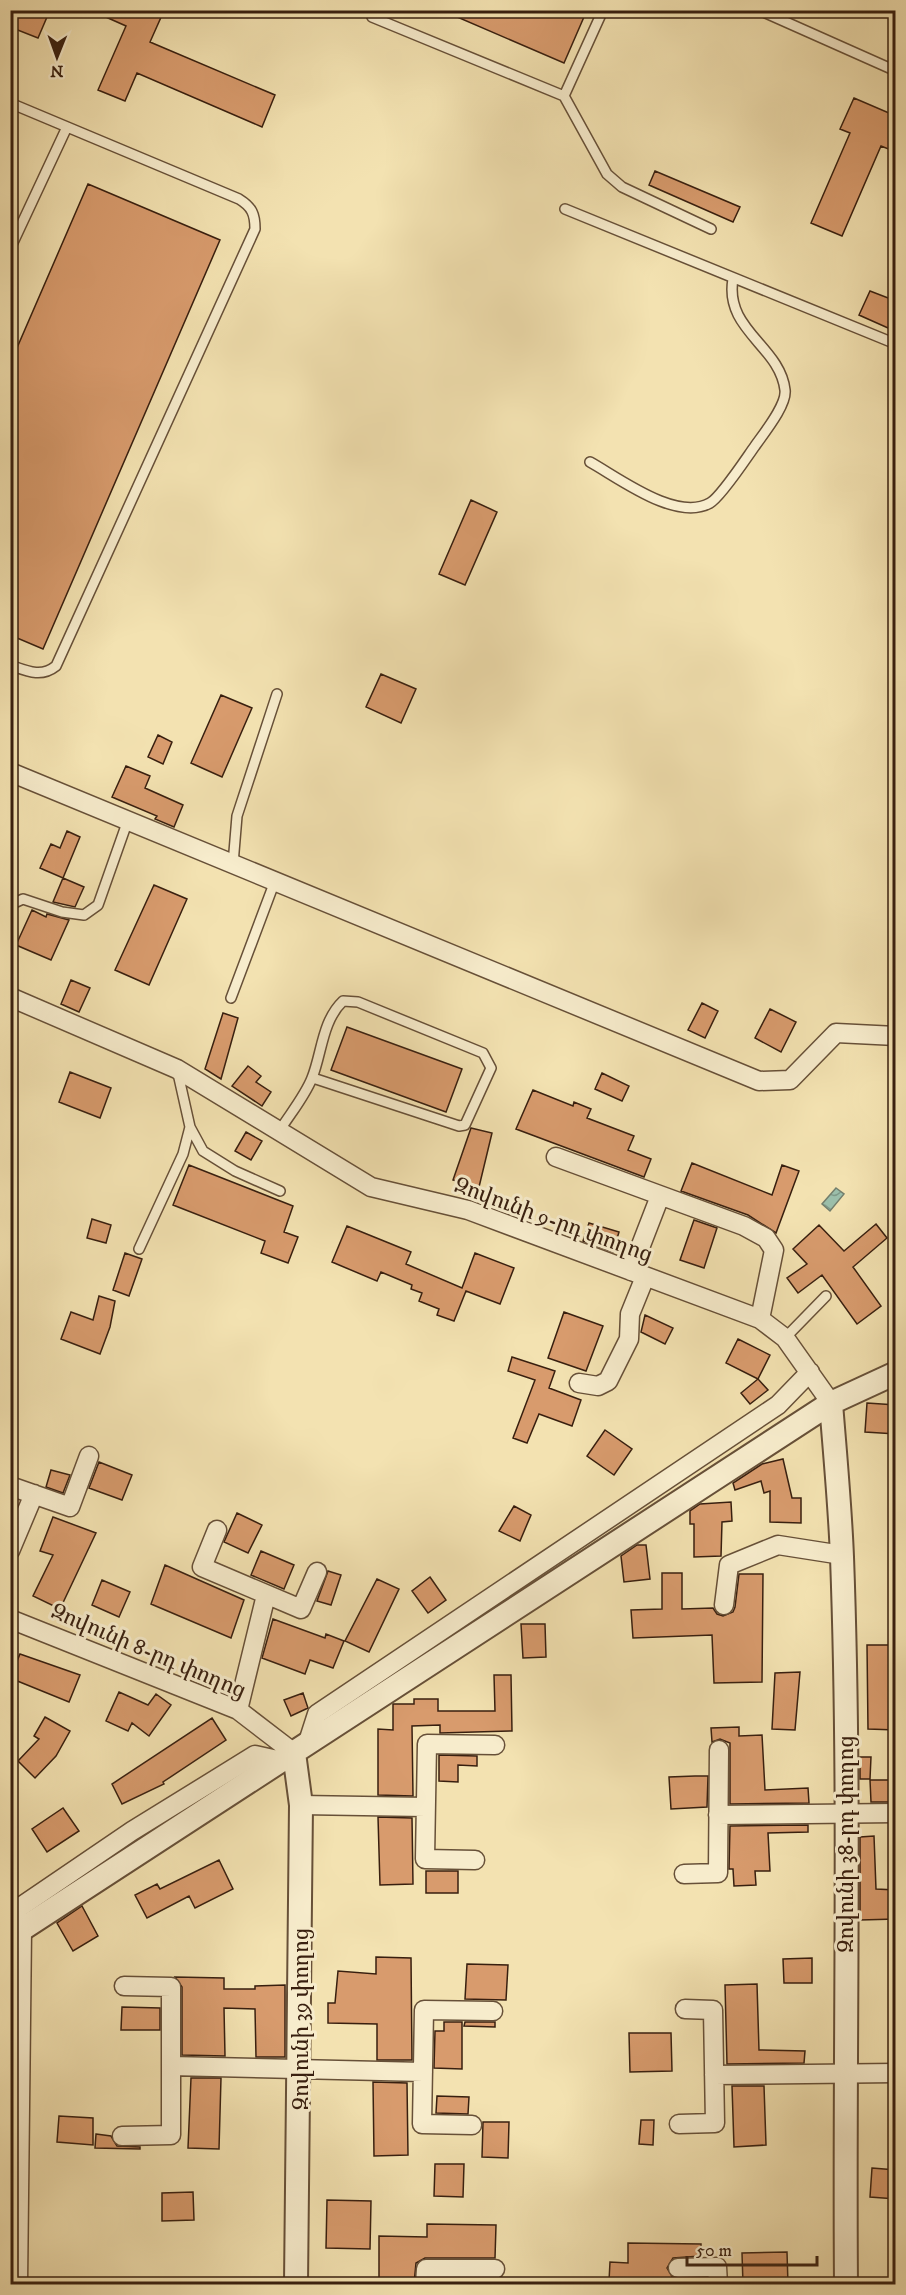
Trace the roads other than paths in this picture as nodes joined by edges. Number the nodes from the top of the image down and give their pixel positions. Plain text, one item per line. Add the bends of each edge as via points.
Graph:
1 (603, 10) edge
2 (759, 10) edge
3 (372, 17) dead end
4 (896, 71) edge
5 (564, 96) junction
6 (10, 103) edge
7 (67, 127) junction
8 (565, 209) dead end
9 (711, 229) dead end
10 (10, 249) edge
11 (733, 279) junction
12 (896, 344) edge
13 (590, 462) dead end
14 (10, 665) edge
15 (277, 694) dead end
16 (10, 772) edge
17 (128, 820) junction
18 (233, 864) junction
19 (275, 881) junction
20 (10, 905) edge
21 (10, 997) edge
22 (231, 998) dead end
23 (896, 1036) edge
24 (177, 1070) junction
25 (313, 1078) junction
26 (190, 1127) junction
27 (280, 1130) junction
28 (556, 1157) dead end
29 (280, 1191) dead end
30 (660, 1196) junction
31 (139, 1249) dead end
32 (638, 1274) junction
33 (826, 1296) dead end
34 (759, 1319) junction
35 (785, 1338) junction
36 (810, 1372) junction
37 (896, 1373) edge
38 (579, 1383) dead end
39 (831, 1403) junction
40 (89, 1456) dead end
41 (10, 1486) edge
42 (34, 1494) junction
43 (217, 1530) dead end
44 (10, 1551) edge
45 (842, 1556) junction
46 (317, 1572) dead end
47 (266, 1595) junction
48 (724, 1605) dead end
49 (10, 1619) edge
50 (238, 1710) junction
51 (495, 1745) dead end
52 (718, 1750) dead end
53 (294, 1753) junction
54 (301, 1805) junction
55 (426, 1807) junction
56 (847, 1813) junction
57 (896, 1813) edge
58 (718, 1815) junction
59 (475, 1860) dead end
60 (684, 1874) dead end
61 (15, 1923) edge
62 (124, 1986) dead end
63 (685, 2009) dead end
64 (493, 2011) dead end
65 (171, 2066) junction
66 (300, 2069) junction
67 (423, 2072) junction
68 (896, 2073) edge
69 (714, 2074) junction
70 (844, 2075) junction
71 (679, 2124) dead end
72 (472, 2125) dead end
73 (122, 2136) dead end
74 (678, 2268) dead end
75 (495, 2269) dead end
76 (18, 2284) edge
77 (296, 2284) edge
78 (425, 2284) edge
79 (718, 2284) edge
80 (846, 2284) edge

1 - 5 lane
2 - 4 lane
3 - 5 lane
5 - 9 lane via 607,174 622,187
6 - 7 lane
7 - 10 lane
7 - 14 lane via 239,199 255,215 255,229 56,666 48,673 32,673
8 - 11 lane
11 - 12 lane
11 - 13 lane via 730,296 741,321 777,367 786,392 778,413 742,466 711,503 686,508 661,502
15 - 18 lane via 237,816
16 - 17 street
17 - 18 street
17 - 20 lane via 98,905 84,915 23,899
18 - 19 street
19 - 22 lane
19 - 23 street via 759,1081 790,1080 836,1033
21 - 24 street, Զովունի 9-րդ փողոց
24 - 26 lane
24 - 27 street, Զովունի 9-րդ փողոց
25 - 25 lane via 328,1024 343,1001 358,1002 483,1053 491,1068 465,1125 459,1126
25 - 27 lane
26 - 29 lane via 203,1150 235,1171
26 - 31 lane via 183,1154
27 - 32 street, Զովունի 9-րդ փողոց via 371,1187 468,1210
28 - 30 street
30 - 32 street
30 - 34 street via 766,1238 774,1250
32 - 34 street, Զովունի 9-րդ փողոց
32 - 38 street via 629,1339 608,1381 598,1386
33 - 35 lane
34 - 35 street, Զովունի 9-րդ փողոց
35 - 36 street, Զովունի 9-րդ փողոց
36 - 39 street, Զովունի 9-րդ փողոց
36 - 53 street via 778,1405 317,1714
37 - 39 street
39 - 45 street, Զովունի 38-րդ փողոց
39 - 53 street
40 - 42 street via 70,1507
41 - 42 street
42 - 44 street
43 - 47 street via 202,1567
45 - 48 street via 778,1545 729,1565
45 - 56 street, Զովունի 38-րդ փողոց
46 - 47 street via 301,1609
47 - 50 street
49 - 50 street, Զովունի 8-րդ փողոց
50 - 53 street, Զովունի 8-րդ փողոց
51 - 55 street via 427,1744
52 - 58 street
53 - 54 street, Զովունի 39 փողոց
53 - 61 street
54 - 55 street
54 - 66 street, Զովունի 39 փողոց
55 - 59 street via 425,1859
56 - 57 street
56 - 58 street
56 - 70 street, Զովունի 38-րդ փողոց
58 - 60 street via 718,1873
61 - 76 street
62 - 65 street via 171,1987
63 - 69 street via 713,2010
64 - 67 street via 424,2010
65 - 66 street
65 - 73 street via 171,2135
66 - 67 street
66 - 77 street, Զովունի 39 փողոց
67 - 72 street via 422,2124
68 - 70 street
69 - 70 street
69 - 71 street via 715,2123
70 - 80 street, Զովունի 38-րդ փողոց
74 - 79 street via 717,2267
75 - 78 street via 426,2269

